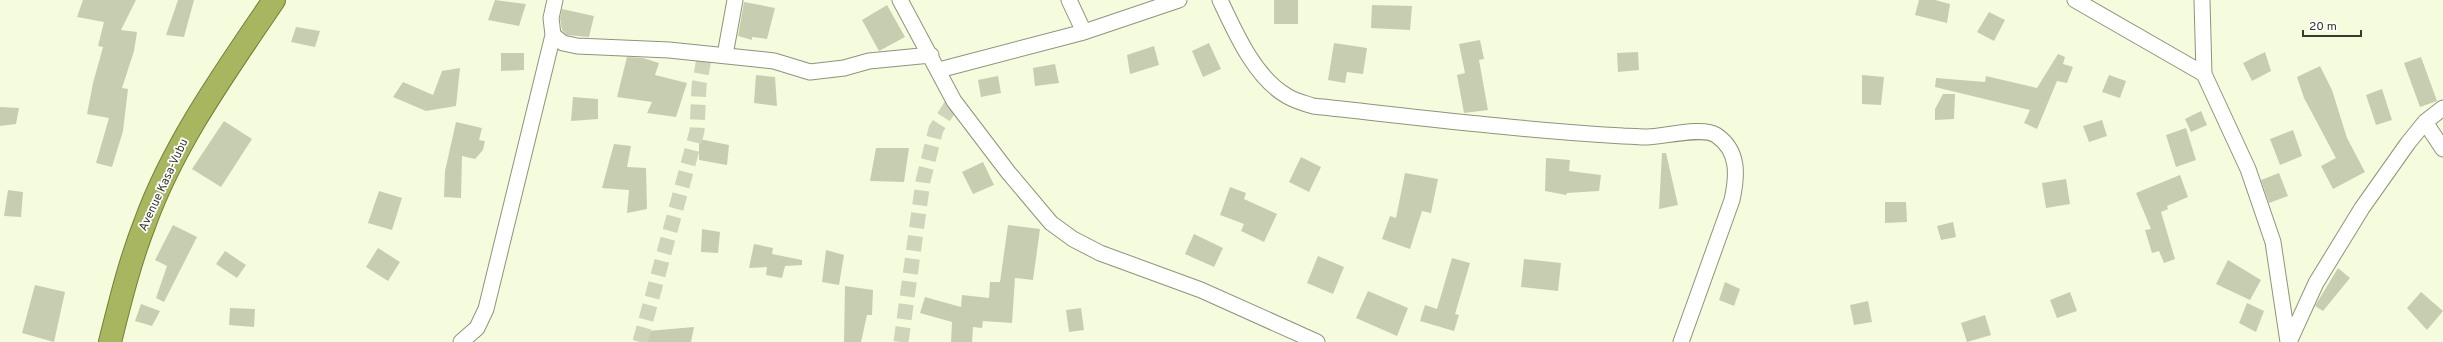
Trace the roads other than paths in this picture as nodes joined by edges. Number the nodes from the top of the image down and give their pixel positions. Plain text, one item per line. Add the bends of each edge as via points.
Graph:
1 (274, 0) edge
2 (555, 0) edge
3 (735, 0) edge
4 (900, 0) edge
5 (1069, 0) edge
6 (1179, 0) edge
7 (1220, 0) edge
8 (2075, 0) edge
9 (2202, 0) edge
10 (1084, 32) junction
11 (553, 35) junction
12 (931, 54) junction
13 (725, 55) junction
14 (939, 70) junction
15 (2204, 74) junction
16 (2443, 108) edge
17 (2425, 122) junction
18 (2443, 149) edge
19 (110, 342) edge
20 (461, 342) edge
21 (1317, 342) edge
22 (1680, 342) edge
23 (2289, 342) edge

1 - 19 highway, Avenue Kasa-Vubu via 176,153 145,222 124,285
2 - 11 street via 551,18
3 - 13 street
4 - 12 street
5 - 10 street
6 - 10 street
7 - 22 street via 1241,44 1266,80 1287,96 1313,106 1540,131 1647,137 1690,132 1715,134 1727,146 1735,162 1737,177 1732,200
8 - 15 street
9 - 15 street
10 - 14 street
11 - 13 street via 563,42 577,46
11 - 20 street via 486,309 477,328
12 - 13 street via 869,61 844,68 810,72 774,61
12 - 14 street
14 - 21 street via 954,101 1008,172 1051,223 1073,239 1100,253 1201,290
15 - 23 street via 2248,169 2273,242
16 - 17 street
17 - 18 street
17 - 23 street via 2362,208 2339,245 2316,283

